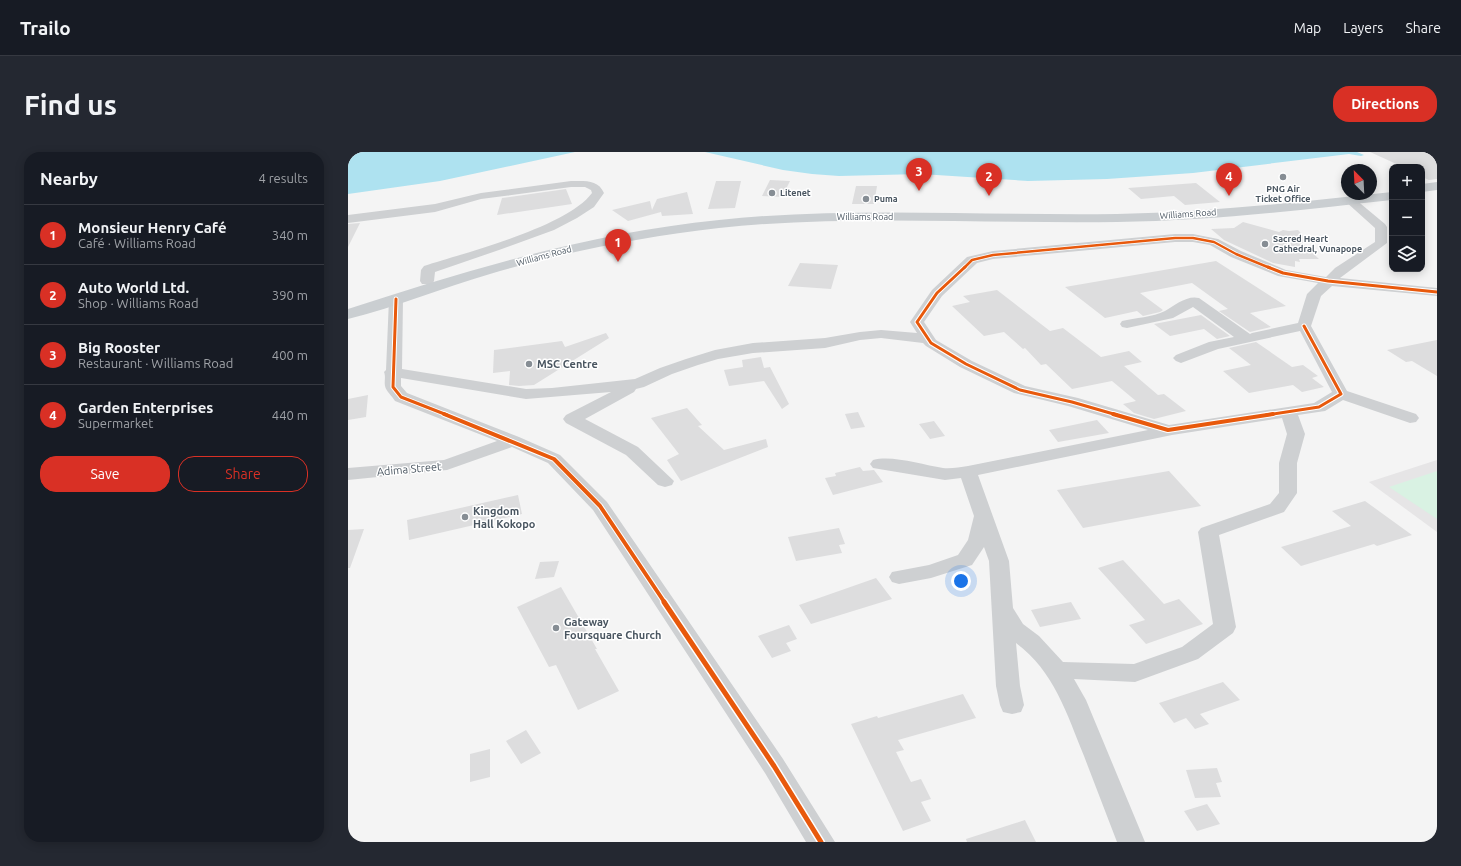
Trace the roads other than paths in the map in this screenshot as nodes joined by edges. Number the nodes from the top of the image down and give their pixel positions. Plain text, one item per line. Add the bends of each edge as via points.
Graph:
1 (1437, 186) edge
2 (1425, 188) edge
3 (1389, 191) edge
4 (1437, 191) edge
5 (1377, 192) edge
6 (1425, 193) edge
7 (1377, 196) edge
8 (1389, 196) edge
9 (1341, 198) edge
10 (1341, 198) edge
11 (1357, 200) edge
12 (348, 219) edge
13 (427, 281) junction
14 (1328, 281) junction
15 (1437, 292) edge
16 (396, 299) junction
17 (348, 306) edge
18 (348, 314) edge
19 (1127, 324) dead end
20 (1304, 326) junction
21 (928, 339) junction
22 (1247, 339) junction
23 (1181, 358) dead end
24 (392, 372) junction
25 (638, 384) junction
26 (1341, 394) junction
27 (1288, 412) junction
28 (1410, 418) dead end
29 (1168, 430) junction
30 (513, 441) junction
31 (879, 464) dead end
32 (968, 472) junction
33 (348, 474) edge
34 (665, 481) dead end
35 (983, 517) junction
36 (899, 577) dead end
37 (1002, 608) junction
38 (1057, 670) junction
39 (1012, 705) dead end
40 (821, 842) edge
41 (1131, 842) edge

1 - 2 main road
3 - 5 main road
4 - 6 main road
7 - 8 main road, Williams Road
9 - 13 main road, Williams Road via 1110,213 870,211 754,215 562,244
10 - 16 main road, Williams Road via 1152,217 866,216 716,224 567,249
11 - 14 street via 1381,227 1381,243
12 - 13 street via 435,208 481,196 571,184 586,184 596,188 598,193 594,200 569,218 504,245 430,268
13 - 17 main road, Williams Road
14 - 15 street
14 - 20 street via 1314,294
14 - 21 street via 1283,273 1214,242 1193,238 993,255 972,260 937,293 917,322
16 - 18 main road, Williams Road
16 - 24 street
19 - 22 street via 1168,316 1194,301
20 - 22 street
20 - 26 street
21 - 25 street via 881,334 825,343 753,348 692,362
21 - 29 street via 966,364 1020,390
22 - 23 street via 1214,345
24 - 25 street via 526,394
24 - 30 street via 393,387 401,397
25 - 34 street via 572,419 632,451
26 - 27 street via 1319,407
26 - 28 street
27 - 29 street
27 - 38 street via 1296,434 1288,463 1288,493 1277,508 1208,532 1225,627 1190,653 1135,673
29 - 32 street
30 - 33 street, Adima Street via 447,465
30 - 40 street via 554,459 600,506 774,766
31 - 32 street via 945,474
32 - 35 street
35 - 36 street via 978,540 965,560 931,571
35 - 37 street via 999,561
37 - 38 street via 1015,630
37 - 39 street via 1008,686
38 - 41 street via 1074,700

